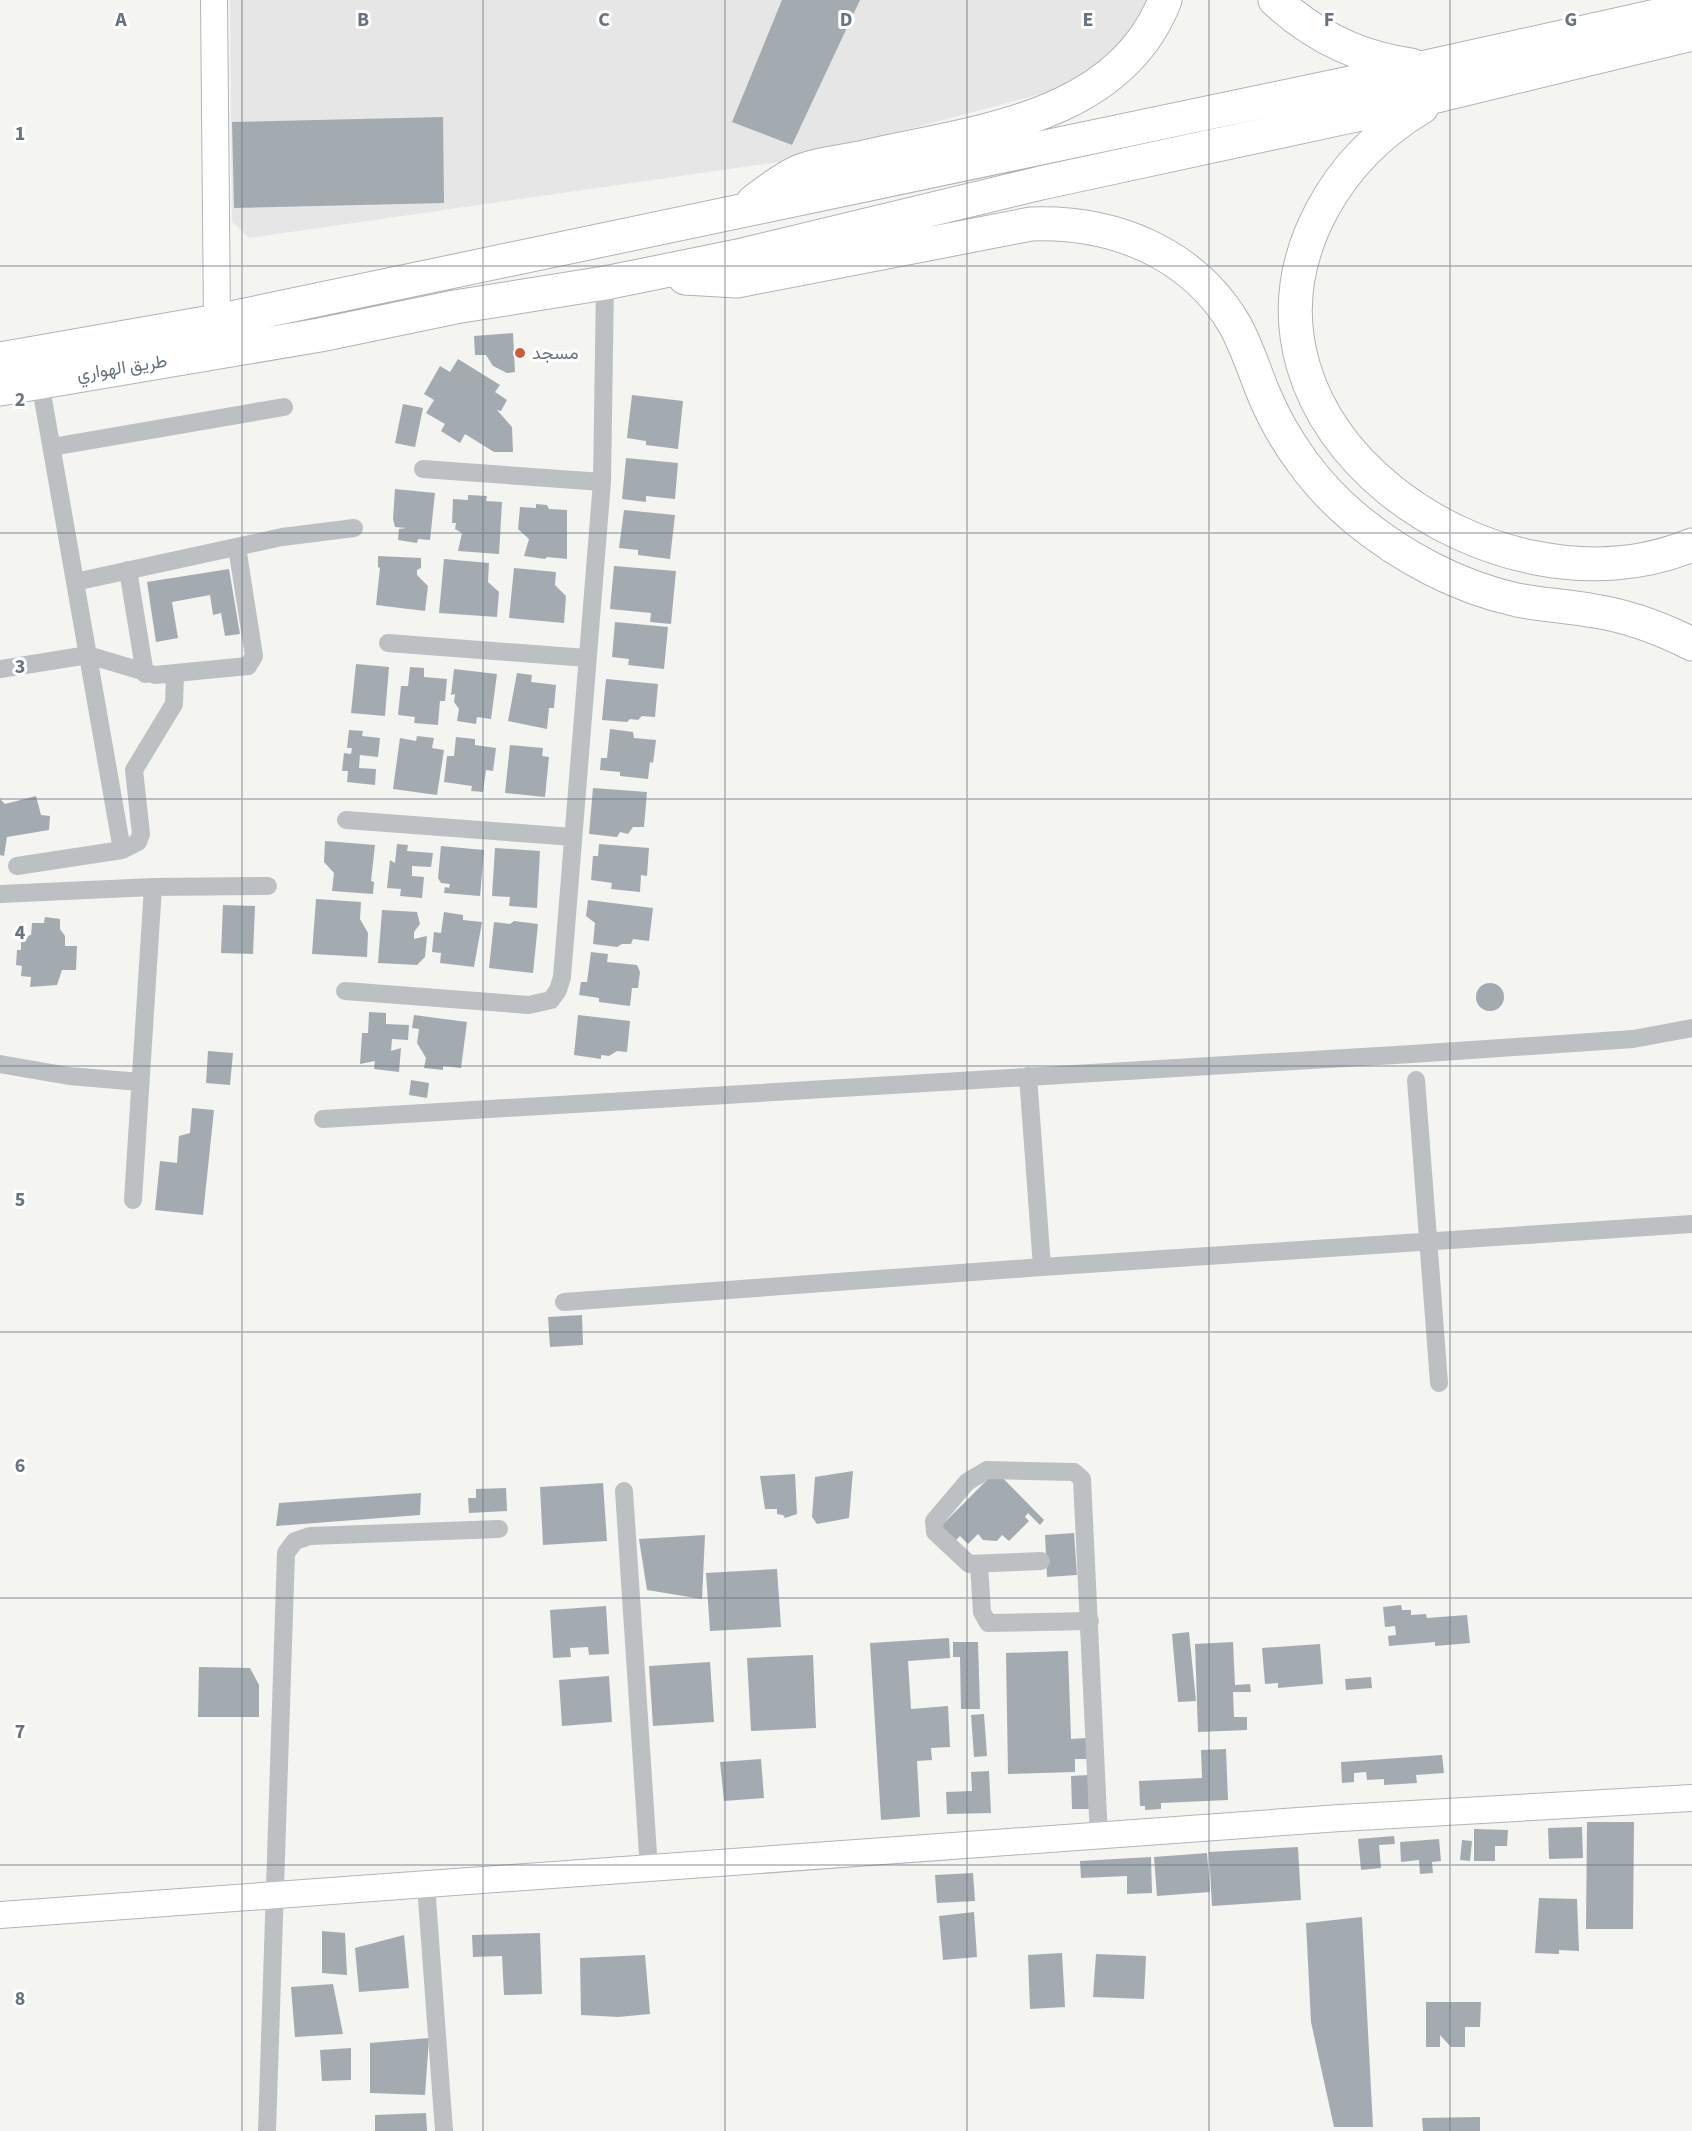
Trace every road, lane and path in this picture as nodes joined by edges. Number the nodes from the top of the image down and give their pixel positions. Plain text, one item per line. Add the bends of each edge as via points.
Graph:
1 (213, 0) edge
2 (1165, 0) edge
3 (1275, 0) edge
4 (1692, 8) edge
5 (1692, 34) edge
6 (1439, 80) junction
7 (742, 211) junction
8 (654, 273) junction
9 (605, 283) junction
10 (217, 321) junction
11 (0, 359) edge
12 (40, 382) junction
13 (0, 388) edge
14 (284, 407) dead end
15 (52, 447) junction
16 (423, 469) dead end
17 (602, 482) junction
18 (354, 528) dead end
19 (1692, 545) edge
20 (237, 547) junction
21 (128, 570) junction
22 (75, 582) junction
23 (388, 643) dead end
24 (1692, 644) edge
25 (88, 655) junction
26 (587, 658) junction
27 (0, 669) edge
28 (146, 674) junction
29 (175, 675) junction
30 (346, 819) dead end
31 (573, 837) junction
32 (122, 850) junction
33 (17, 866) dead end
34 (268, 886) dead end
35 (153, 887) junction
36 (0, 894) edge
37 (345, 992) dead end
38 (1692, 1028) edge
39 (0, 1064) edge
40 (1028, 1076) junction
41 (1416, 1080) dead end
42 (140, 1082) junction
43 (322, 1119) dead end
44 (133, 1200) dead end
45 (1692, 1224) edge
46 (1428, 1241) junction
47 (1042, 1267) junction
48 (564, 1302) dead end
49 (1439, 1383) dead end
50 (624, 1491) dead end
51 (499, 1529) dead end
52 (1041, 1561) dead end
53 (979, 1565) junction
54 (1090, 1621) junction
55 (1692, 1798) edge
56 (1099, 1837) junction
57 (649, 1869) junction
58 (426, 1885) junction
59 (274, 1896) junction
60 (0, 1915) edge
61 (267, 2131) edge
62 (444, 2131) edge

1 - 10 street
2 - 7 highway via 1153,25 1127,59 1095,87 1056,109 798,172
3 - 6 highway via 1310,29 1349,49
4 - 6 highway
5 - 6 highway
6 - 7 highway, طريق الهواري
6 - 8 highway, طريق الهواري
6 - 19 highway via 1405,117 1369,147 1339,183 1316,222 1300,271 1296,322 1303,361 1319,401 1359,459 1394,493 1433,521 1483,545 1534,559 1584,564 1633,562
7 - 10 highway, طريق الهواري
8 - 9 highway, طريق الهواري
8 - 24 highway via 737,281 1031,224 1080,225 1124,235 1166,254 1221,304 1245,345 1263,393 1290,444 1331,496 1376,535 1434,570 1489,592 1619,616
9 - 12 highway, طريق الهواري
9 - 17 street
10 - 11 highway, طريق الهواري
12 - 13 highway, طريق الهواري
12 - 15 street
14 - 15 street
15 - 22 street
16 - 17 street
17 - 26 street
18 - 20 street
20 - 21 street
20 - 29 street via 253,660 243,668
21 - 22 street
21 - 28 street
22 - 25 street
23 - 26 street
25 - 27 street
25 - 28 street
25 - 32 street
26 - 31 street
28 - 29 street
29 - 32 street via 174,704 134,770 140,838 135,845
30 - 31 street
31 - 37 street via 562,977 551,1000 529,1005
32 - 33 street
34 - 35 street
35 - 36 street
35 - 42 street
38 - 40 street via 1633,1039
39 - 42 street via 69,1076
40 - 43 street
40 - 47 street
41 - 46 street
42 - 44 street
45 - 46 street
46 - 47 street
46 - 49 street
47 - 48 street
50 - 57 street
51 - 59 street via 310,1536 289,1547 284,1567
52 - 53 street
53 - 54 street via 982,1612 988,1623
53 - 54 street via 964,1562 934,1527 936,1515 967,1482 994,1469 1074,1472 1083,1484
54 - 56 street
55 - 56 street via 1340,1818
56 - 57 street
57 - 58 street
58 - 59 street
58 - 62 street
59 - 60 street
59 - 61 street

